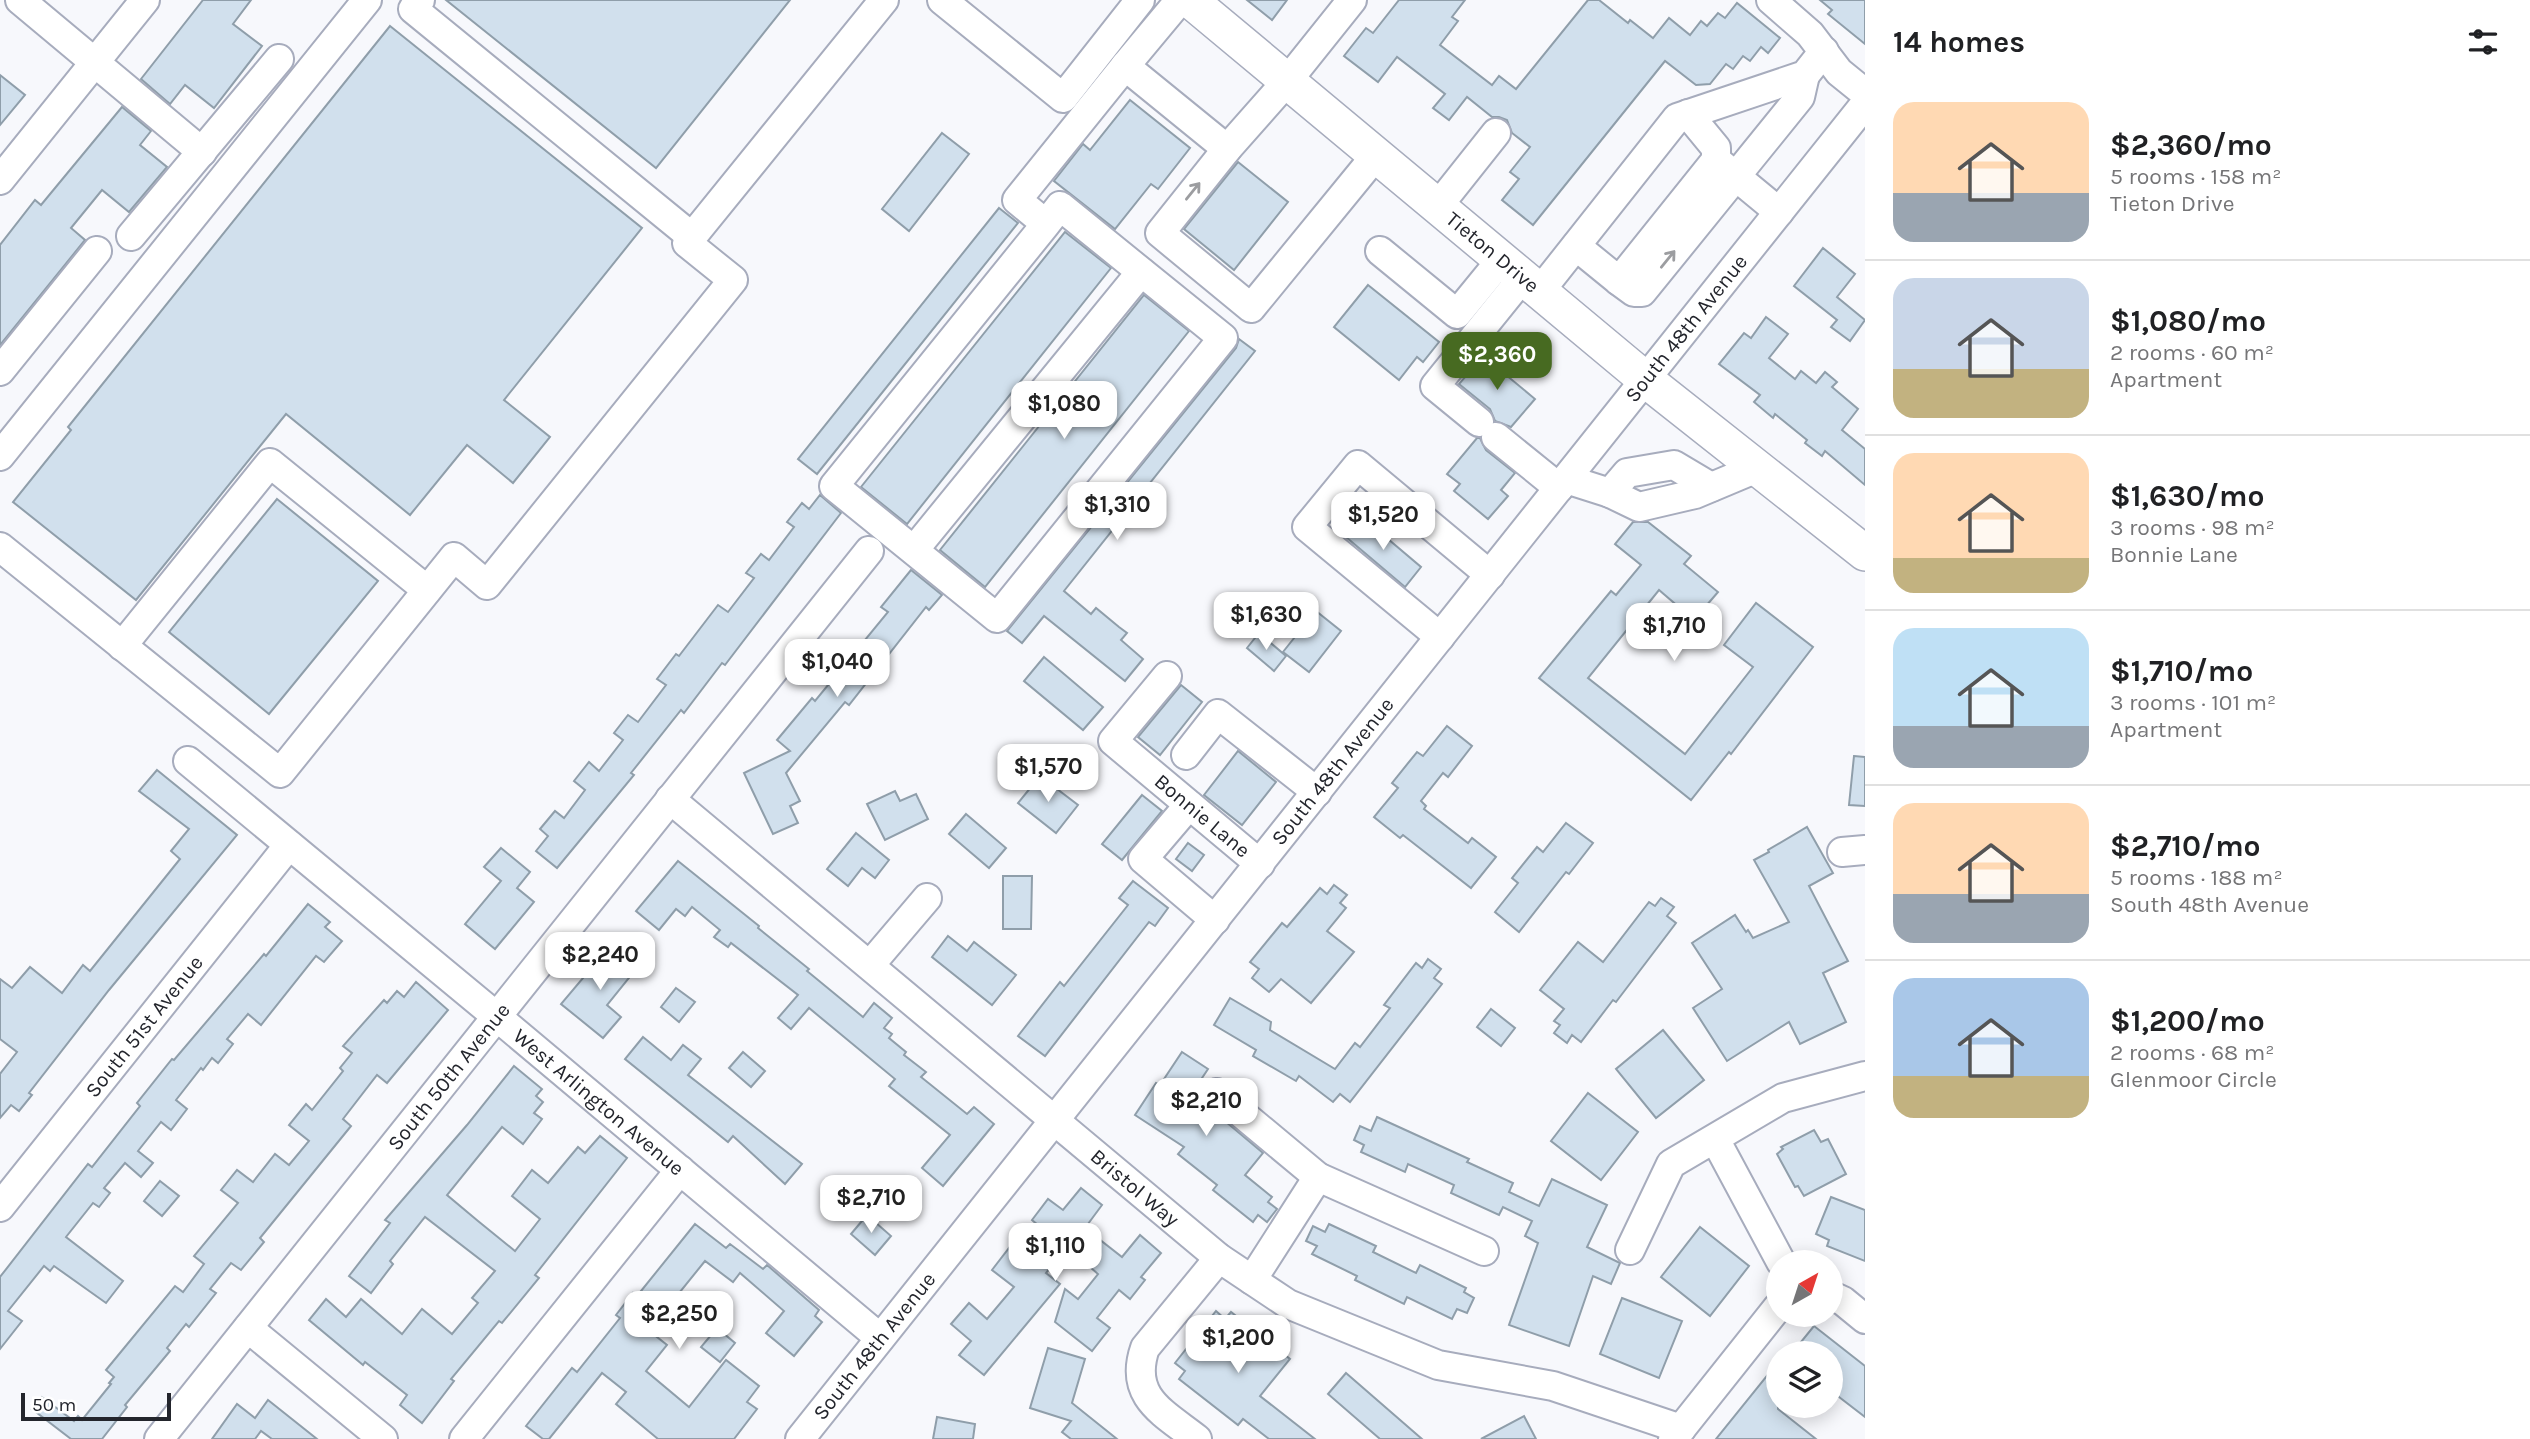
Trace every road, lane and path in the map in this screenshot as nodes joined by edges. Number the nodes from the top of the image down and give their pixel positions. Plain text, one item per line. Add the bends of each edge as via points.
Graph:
1 (20, 0) edge
2 (145, 0) edge
3 (367, 0) edge
4 (884, 0) edge
5 (942, 0) edge
6 (1140, 0) edge
7 (1180, 0) edge
8 (1190, 0) edge
9 (1352, 0) edge
10 (1771, 0) edge
11 (411, 3) edge
12 (1824, 51) junction
13 (279, 59) dead end
14 (93, 62) junction
15 (1125, 66) junction
16 (1805, 75) junction
17 (1288, 80) junction
18 (1865, 93) edge
19 (1865, 104) edge
20 (1688, 114) junction
21 (1496, 133) dead end
22 (1227, 149) junction
23 (202, 152) junction
24 (1377, 155) junction
25 (1725, 168) junction
26 (0, 180) edge
27 (1438, 206) junction
28 (1779, 212) junction
29 (1046, 224) junction
30 (131, 236) dead end
31 (692, 237) junction
32 (1576, 246) junction
33 (97, 251) dead end
34 (1380, 251) dead end
35 (1141, 272) junction
36 (1521, 276) junction
37 (0, 371) edge
38 (1646, 380) junction
39 (0, 456) edge
40 (1757, 468) junction
41 (1563, 484) junction
42 (0, 547) edge
43 (914, 550) junction
44 (869, 551) dead end
45 (1865, 553) edge
46 (1490, 575) junction
47 (427, 590) junction
48 (1440, 638) junction
49 (122, 646) junction
50 (1167, 676) dead end
51 (1186, 755) dead end
52 (188, 761) dead end
53 (1317, 792) junction
54 (670, 799) junction
55 (1189, 805) junction
56 (289, 845) junction
57 (1260, 864) junction
58 (927, 898) dead end
59 (1215, 920) junction
60 (870, 965) junction
61 (496, 1016) junction
62 (1865, 1076) edge
63 (1217, 1093) dead end
64 (1055, 1121) junction
65 (1715, 1139) junction
66 (680, 1170) junction
67 (1318, 1177) junction
68 (0, 1207) edge
69 (1630, 1250) dead end
70 (1774, 1250) edge
71 (1484, 1251) dead end
72 (1219, 1258) junction
73 (1252, 1280) junction
74 (1843, 1301) edge
75 (1865, 1318) edge
76 (1766, 1322) edge
77 (248, 1328) junction
78 (880, 1338) junction
79 (1677, 1434) edge
80 (159, 1439) edge
81 (383, 1439) edge
82 (464, 1439) edge
83 (800, 1439) edge
84 (1197, 1439) edge

1 - 14 street
2 - 14 street
3 - 39 street
4 - 31 street
5 - 6 street via 1063,98
7 - 15 street
8 - 17 main road, Tieton Drive
9 - 17 street
10 - 12 street
11 - 31 street
12 - 16 street
12 - 18 street via 1839,72
13 - 23 street
14 - 23 street
14 - 26 street
15 - 22 street
15 - 29 street via 1017,200
16 - 20 street
16 - 25 street via 1800,97
17 - 22 street
17 - 24 main road, Tieton Drive
19 - 28 street, South 48th Avenue
20 - 25 street via 1716,148
20 - 32 street via 1677,118
21 - 27 street
24 -> 22 street via 1251,308 1160,233
23 - 30 street
24 - 27 main road, Tieton Drive
25 - 28 street
25 - 32 street via 1619,281
27 - 36 main road, Tieton Drive
28 - 38 street, South 48th Avenue
29 - 35 street via 1060,206
29 - 43 street via 834,486
31 - 47 street via 687,243 733,280 487,585 454,557
32 - 36 street
33 - 37 street
34 - 36 street via 1457,314
35 - 43 street
35 - 43 street via 1223,338 997,618
36 - 38 main road, Tieton Drive
36 - 41 street via 1435,386
38 - 40 main road, Tieton Drive
38 - 41 street, South 48th Avenue
40 - 41 street via 1711,487 1674,465 1627,473 1610,493
40 - 45 main road, Tieton Drive
41 - 46 street, South 48th Avenue
42 - 49 street
44 - 54 street, South 50th Avenue
46 - 48 street, South 48th Avenue
46 - 48 street via 1358,465 1307,527
47 - 49 street via 280,772
47 - 49 street via 270,463
48 - 53 street, South 48th Avenue
50 - 55 street, Bonnie Lane via 1113,741
51 - 53 street via 1218,714
52 - 56 street, West Arlington Avenue
53 - 57 street, South 48th Avenue
54 - 60 street, Bristol Way
54 - 61 street, South 50th Avenue
55 - 57 street, Bonnie Lane
55 - 59 street via 1143,859
56 - 61 street, West Arlington Avenue
56 - 68 street, South 51st Avenue
57 - 59 street, South 48th Avenue
58 - 60 street
59 - 64 street, South 48th Avenue
60 - 64 street, Bristol Way
61 - 66 street, West Arlington Avenue
61 - 77 street, South 50th Avenue
62 - 65 street via 1783,1098
63 - 67 street
64 - 72 street, Bristol Way
64 - 78 street, South 48th Avenue
65 - 69 street via 1671,1164
65 - 70 street
66 - 78 street, West Arlington Avenue
66 - 82 street
67 - 71 street
67 - 73 street
72 - 73 street, Bristol Way
72 - 84 street via 1145,1349 1139,1366 1144,1392
73 - 79 street, Bristol Way via 1288,1304 1438,1365 1553,1386
74 - 75 street
76 - 79 street
77 - 80 street, South 50th Avenue
77 - 81 street
78 - 83 street, South 48th Avenue

